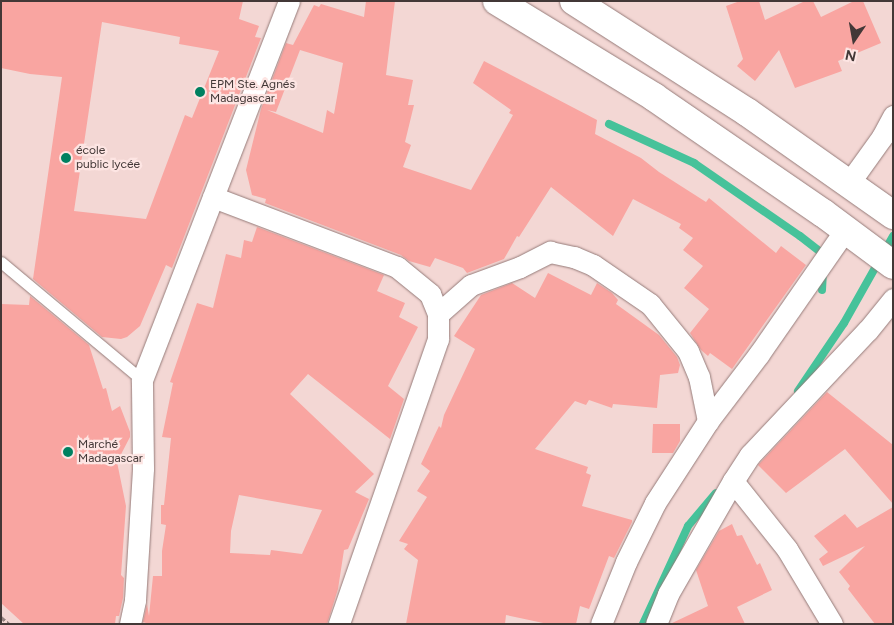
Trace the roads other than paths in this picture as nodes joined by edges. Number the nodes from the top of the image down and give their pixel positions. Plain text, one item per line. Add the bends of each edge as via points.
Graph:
1 (289, 1) edge
2 (496, 1) edge
3 (574, 1) edge
4 (893, 116) edge
5 (849, 183) junction
6 (213, 198) junction
7 (883, 208) edge
8 (850, 233) junction
9 (1, 262) edge
10 (893, 265) edge
11 (893, 298) edge
12 (438, 314) junction
13 (142, 380) junction
14 (708, 421) junction
15 (733, 480) junction
16 (130, 624) edge
17 (339, 624) edge
18 (601, 624) edge
19 (656, 624) edge
20 (832, 624) edge

1 - 6 street
2 - 8 main road via 654,98
3 - 5 main road via 747,112
4 - 5 street
5 - 7 main road
6 - 12 street via 397,267 430,294
6 - 13 street
8 - 10 main road
8 - 14 street
9 - 13 lane
11 - 15 street via 868,330 750,455
12 - 14 street via 471,285 550,252 593,265 650,304 688,351 700,376
12 - 17 street via 438,339
13 - 16 street via 143,468 135,600
14 - 18 street via 655,503
15 - 19 street via 668,594
15 - 20 street via 787,550

